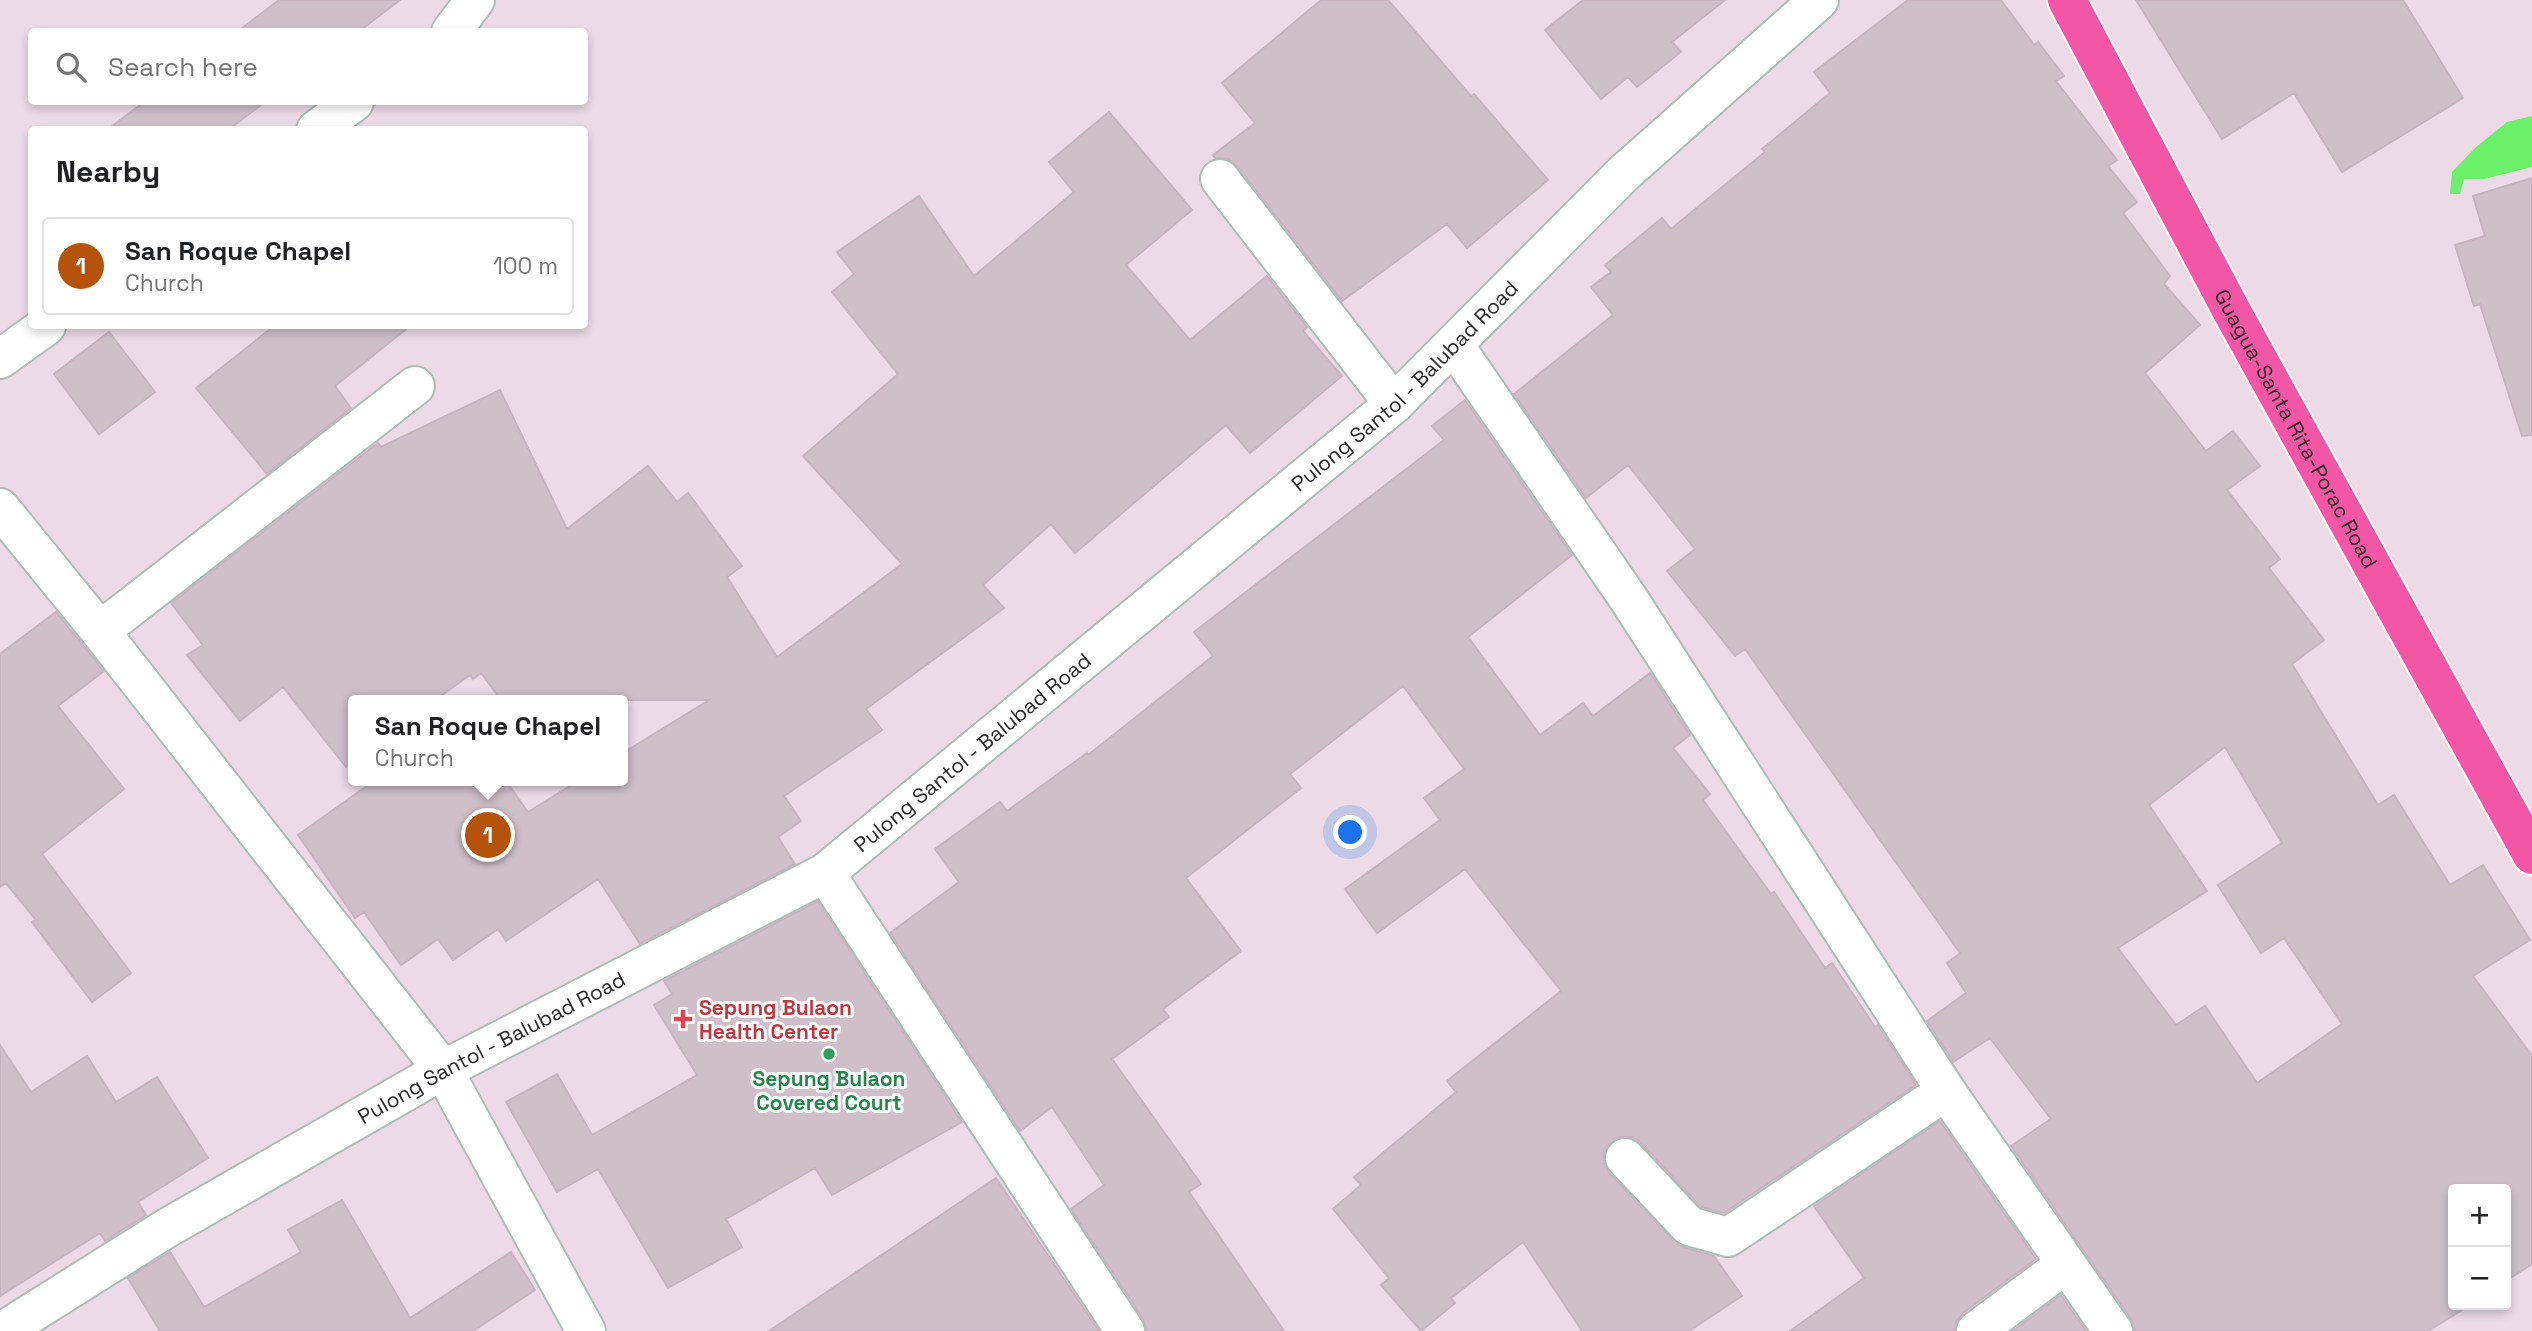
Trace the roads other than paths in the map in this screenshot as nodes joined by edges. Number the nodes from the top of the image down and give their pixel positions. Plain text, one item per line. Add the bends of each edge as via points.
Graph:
1 (475, 0) edge
2 (1819, 0) edge
3 (2067, 0) edge
4 (454, 28) edge
5 (350, 105) edge
6 (321, 126) edge
7 (1220, 179) dead end
8 (43, 329) edge
9 (1454, 345) junction
10 (0, 359) edge
11 (415, 386) dead end
12 (1394, 404) junction
13 (0, 508) edge
14 (100, 631) junction
15 (2532, 855) edge
16 (825, 873) junction
17 (443, 1070) junction
18 (1946, 1091) junction
19 (1625, 1158) dead end
20 (2066, 1264) junction
21 (3, 1331) edge
22 (586, 1331) edge
23 (1125, 1331) edge
24 (1976, 1331) edge
25 (2113, 1331) edge

1 - 4 street
2 - 9 street, Pulong Santol - Balubad Road via 1623,174
3 - 15 main road, Guagua-Santa Rita-Porac Road via 2230,308
5 - 6 street
7 - 12 street
8 - 10 street
9 - 12 street, Pulong Santol - Balubad Road
9 - 18 street via 1628,598
11 - 14 street
12 - 16 street, Pulong Santol - Balubad Road
13 - 14 street
14 - 17 street
16 - 17 street, Pulong Santol - Balubad Road
16 - 23 street
17 - 21 street, Pulong Santol - Balubad Road via 167,1228
17 - 22 street
18 - 19 street via 1728,1237 1689,1226
18 - 20 street
20 - 24 street
20 - 25 street

